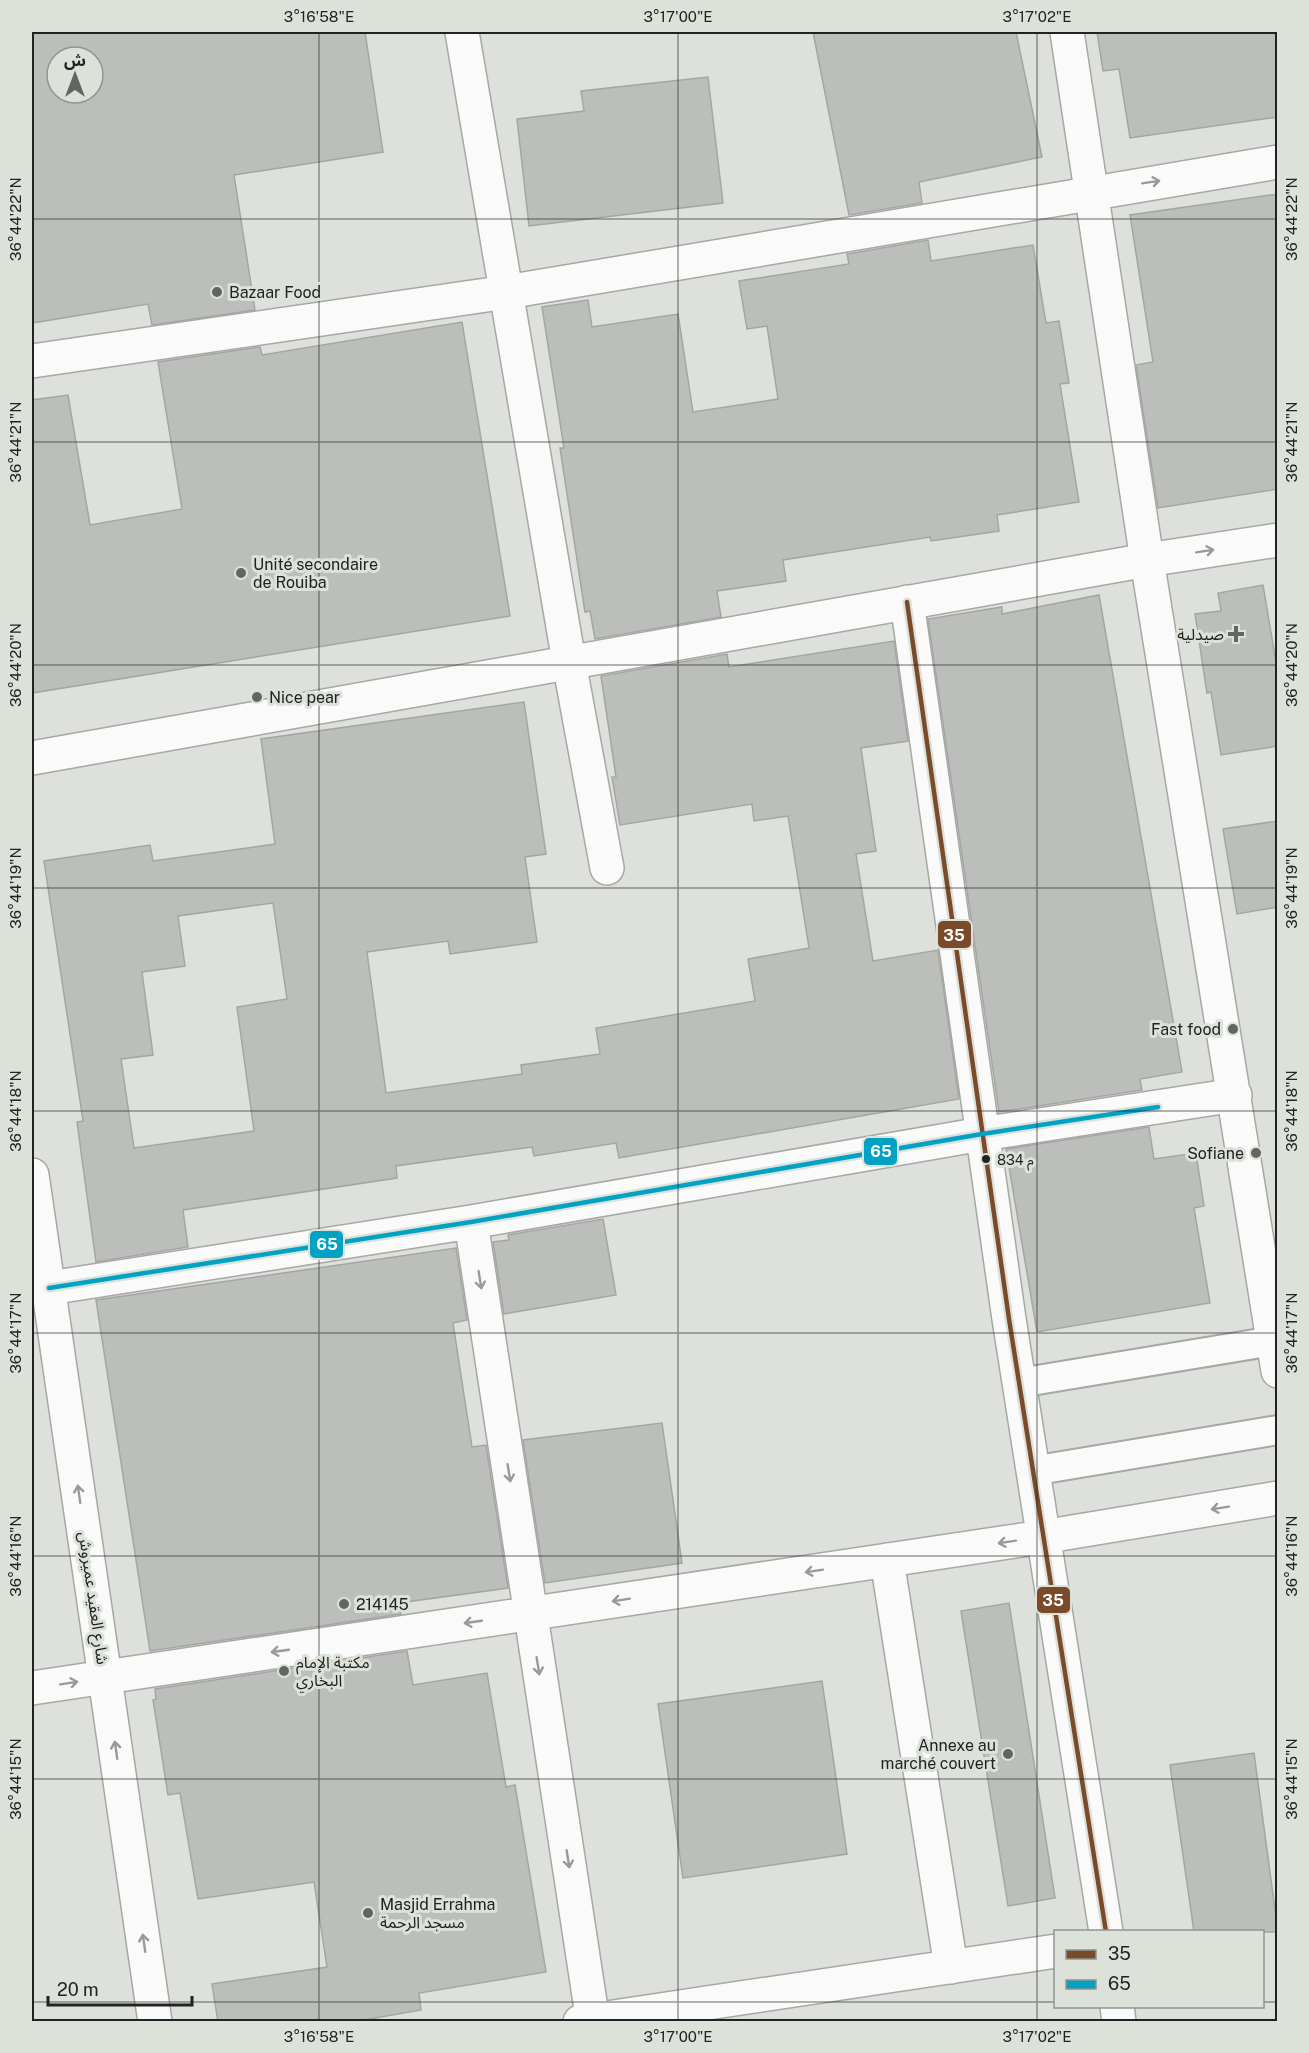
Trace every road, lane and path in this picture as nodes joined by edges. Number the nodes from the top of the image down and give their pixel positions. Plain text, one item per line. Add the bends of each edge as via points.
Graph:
1 (462, 32) edge
2 (1067, 32) edge
3 (1278, 162) edge
4 (1093, 191) junction
5 (507, 292) junction
6 (32, 361) edge
7 (1278, 540) edge
8 (1147, 560) junction
9 (908, 602) junction
10 (569, 662) junction
11 (32, 758) edge
12 (607, 868) dead end
13 (1235, 1095) junction
14 (982, 1134) junction
15 (32, 1175) edge
16 (471, 1222) junction
17 (49, 1288) junction
18 (1275, 1356) edge
19 (1018, 1383) junction
20 (1278, 1430) edge
21 (1032, 1471) junction
22 (1278, 1498) edge
23 (1042, 1537) junction
24 (887, 1560) junction
25 (531, 1614) junction
26 (106, 1677) junction
27 (32, 1688) edge
28 (1106, 1930) edge
29 (1054, 1951) edge
30 (951, 1967) junction
31 (588, 2021) edge
32 (155, 2022) edge

1 - 5 street
2 - 4 street
4 -> 3 street
4 - 5 street
4 - 8 street
5 - 6 street
5 - 10 street
8 -> 7 street
8 - 9 street
8 - 13 street
9 - 10 street
9 - 14 street
10 - 11 street
10 - 12 street
13 - 14 street
13 - 18 street
14 - 16 street
14 - 19 street
15 - 17 street, شارع العقيد عميروش
16 - 17 street
16 -> 25 street
26 -> 17 street, شارع العقيد عميروش
18 - 19 lane
19 - 21 street
20 - 21 lane
21 - 23 street
22 -> 23 street
23 -> 24 street
23 - 28 street
24 -> 25 street
24 - 30 street
25 -> 26 street
25 -> 31 street
27 -> 26 street
32 -> 26 street, شارع العقيد عميروش
29 - 30 street
30 - 31 street

